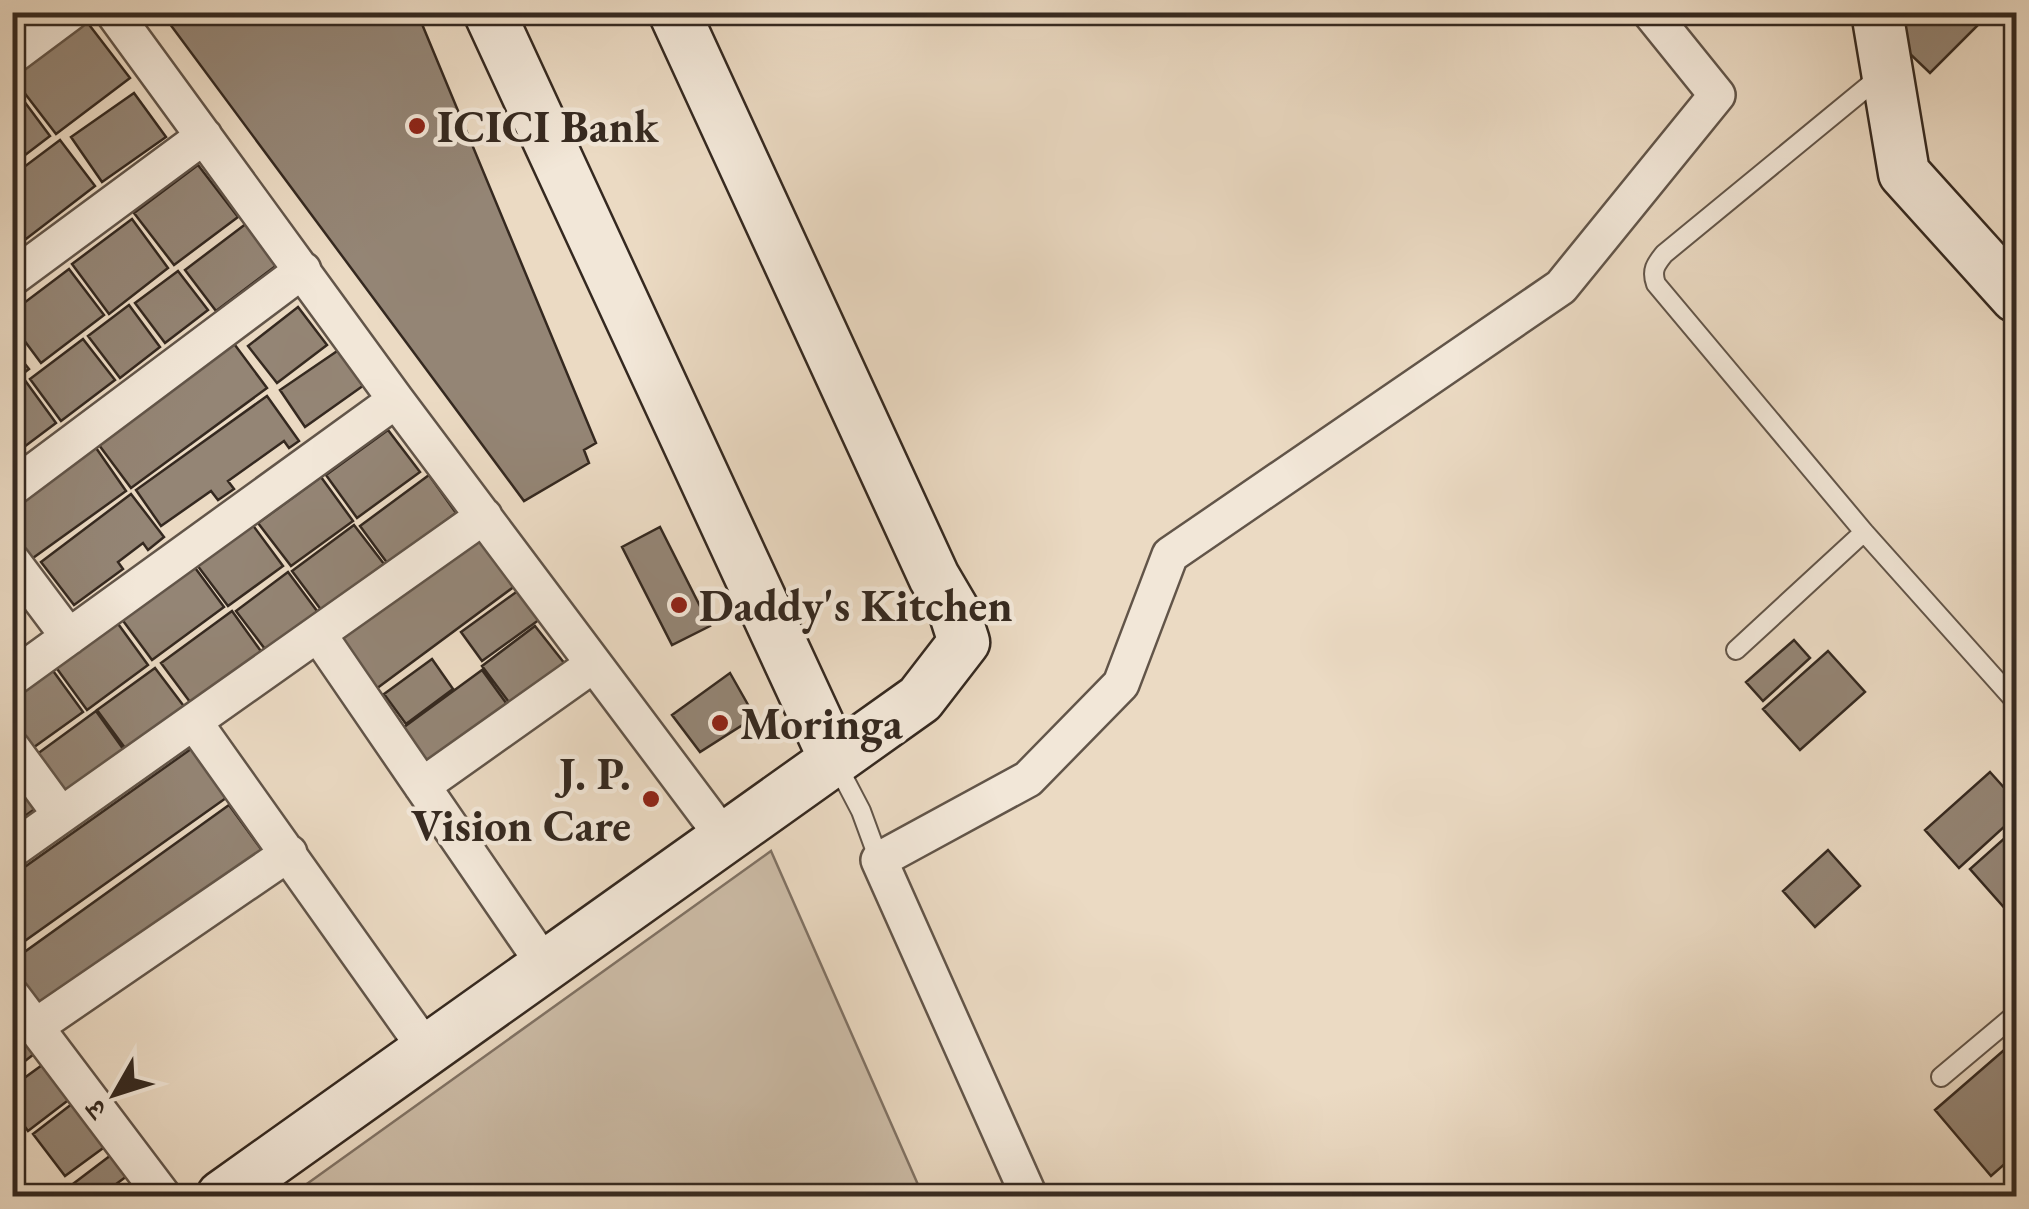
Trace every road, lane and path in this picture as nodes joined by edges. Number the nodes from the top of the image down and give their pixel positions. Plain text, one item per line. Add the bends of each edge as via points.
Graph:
1 (70, 12) edge
2 (113, 12) edge
3 (490, 12) edge
4 (674, 12) edge
5 (1650, 12) edge
6 (1878, 12) edge
7 (12, 56) edge
8 (1887, 70) junction
9 (204, 136) junction
10 (303, 270) junction
11 (12, 278) edge
12 (2016, 297) edge
13 (396, 400) junction
14 (12, 488) edge
15 (484, 516) junction
16 (1864, 532) junction
17 (12, 560) edge
18 (318, 634) junction
19 (69, 637) junction
20 (1736, 650) dead end
21 (594, 664) junction
22 (12, 678) edge
23 (2016, 702) edge
24 (194, 722) junction
25 (12, 748) edge
26 (831, 752) junction
27 (422, 786) junction
28 (62, 816) junction
29 (714, 824) junction
30 (12, 850) edge
31 (288, 853) junction
32 (879, 860) junction
33 (536, 952) junction
34 (12, 996) edge
35 (2016, 1014) edge
36 (35, 1027) junction
37 (417, 1036) junction
38 (1941, 1077) dead end
39 (163, 1196) edge
40 (192, 1196) edge
41 (222, 1196) edge
42 (1029, 1196) edge

1 - 7 street
2 - 9 street
3 - 26 street
4 - 26 street via 964,642
5 - 32 street via 1717,96 1561,287 1170,555 1121,684 1028,780
6 - 8 street
8 - 12 street via 1904,173
8 - 16 lane via 1664,254 1653,276
9 - 10 street
9 - 11 street
10 - 13 street
10 - 14 street
13 - 15 street
13 - 19 street
15 - 18 street
15 - 21 street
16 - 20 lane
16 - 23 lane
17 - 19 street
18 - 24 street
18 - 27 street
19 - 22 street
21 - 27 street
21 - 29 street
24 - 28 street
24 - 31 street
25 - 28 street
26 - 29 street
26 - 32 lane
26 - 41 street
27 - 33 street
28 - 30 street
29 - 33 street
31 - 36 street
31 - 37 street
32 - 42 street
33 - 37 street
34 - 36 street
35 - 38 lane
36 - 39 street
37 - 40 street

